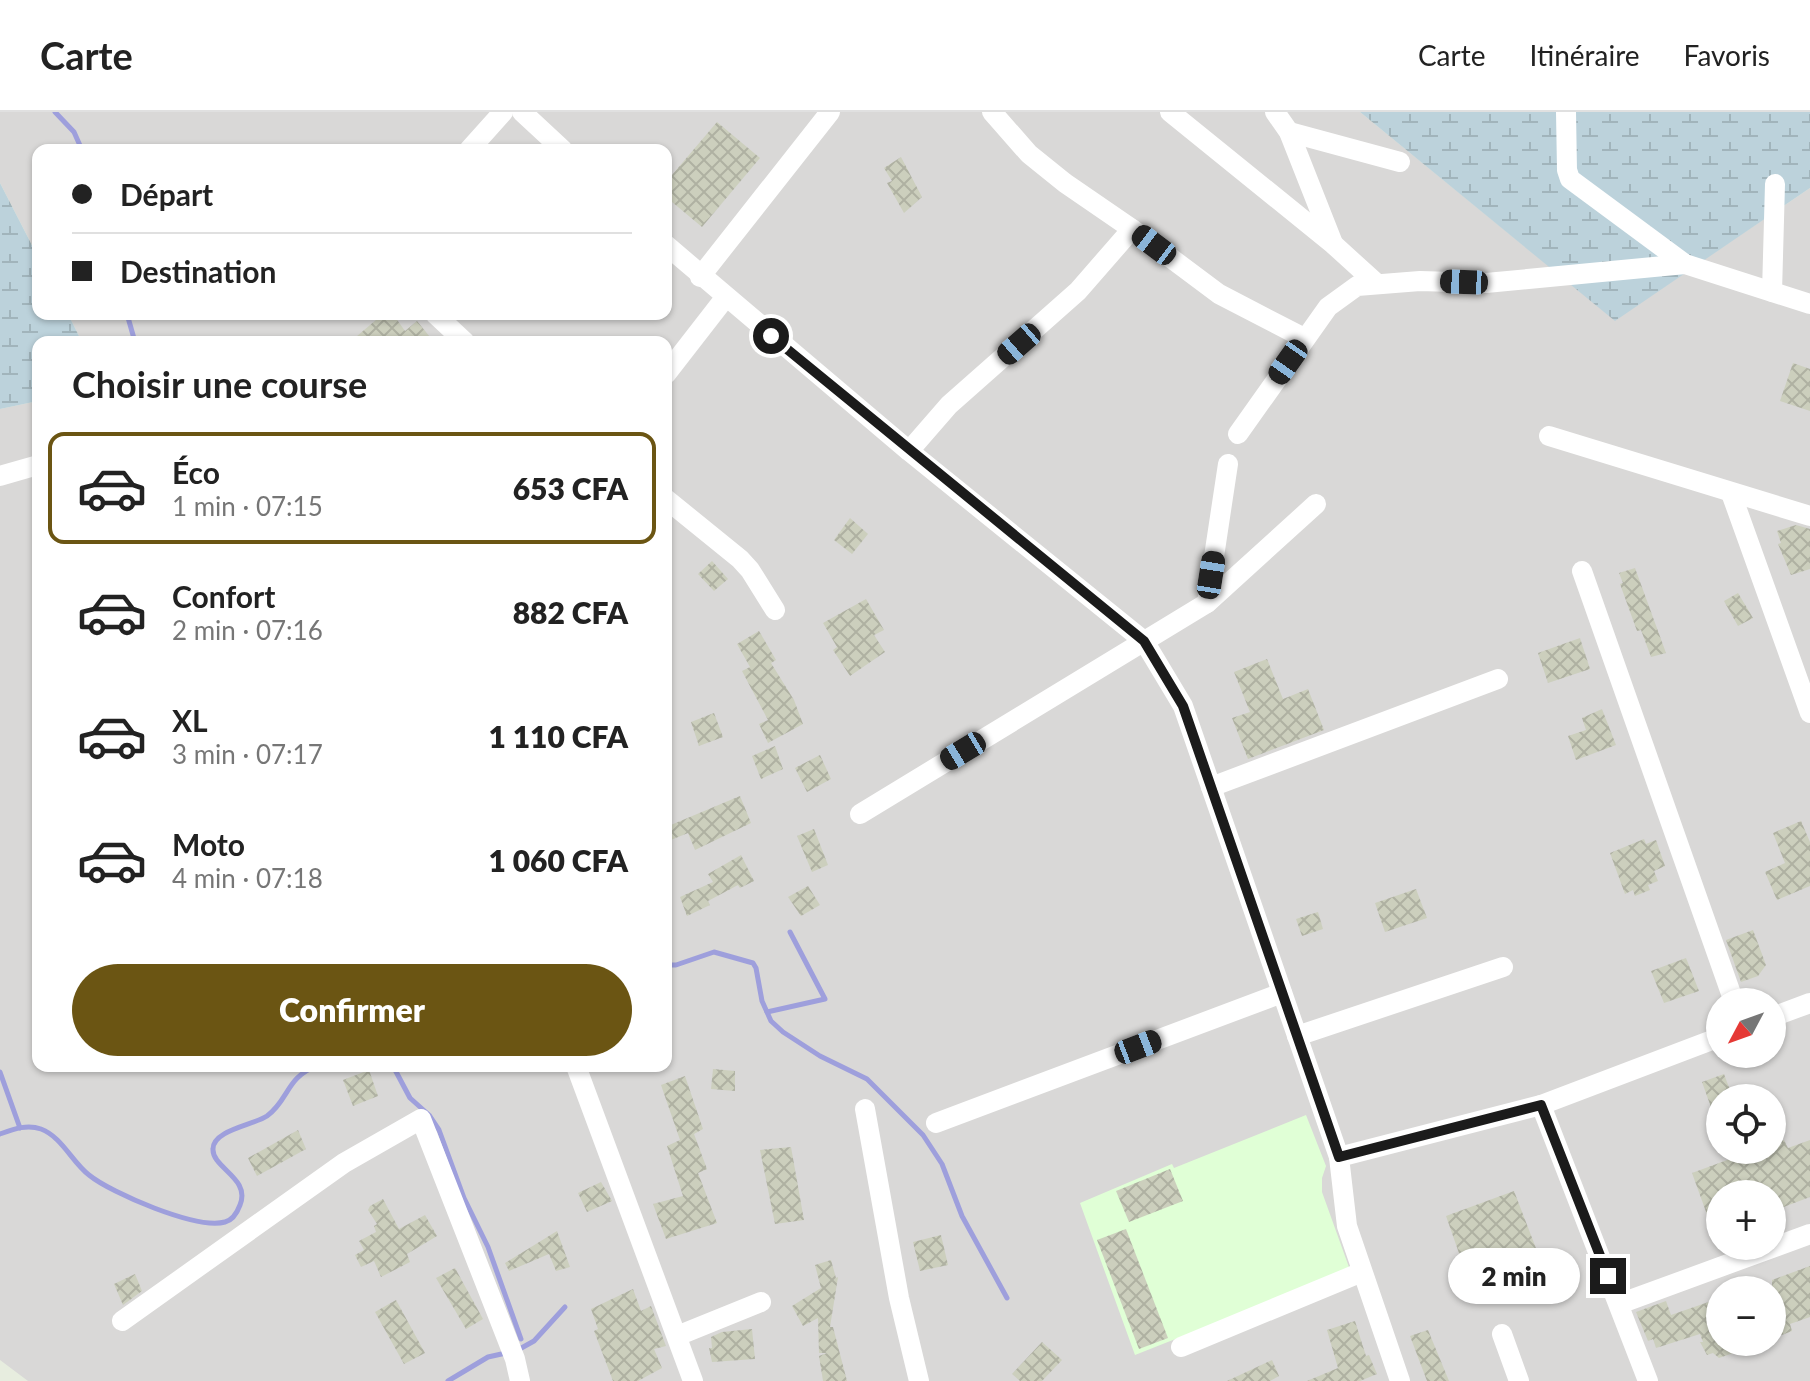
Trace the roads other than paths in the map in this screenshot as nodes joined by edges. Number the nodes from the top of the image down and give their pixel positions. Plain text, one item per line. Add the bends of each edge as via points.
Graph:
1 (503, 112) edge
2 (522, 112) edge
3 (830, 112) edge
4 (992, 112) edge
5 (1170, 112) edge
6 (1275, 112) edge
7 (1566, 112) edge
8 (1289, 132) junction
9 (474, 144) edge
10 (557, 144) edge
11 (1400, 162) dead end
12 (1775, 184) dead end
13 (1132, 229) junction
14 (1333, 244) junction
15 (672, 251) edge
16 (1685, 264) junction
17 (700, 277) junction
18 (1376, 283) junction
19 (1772, 292) junction
20 (725, 298) junction
21 (1810, 304) edge
22 (441, 320) edge
23 (459, 336) edge
24 (1304, 338) junction
25 (672, 366) edge
26 (1238, 434) dead end
27 (1549, 436) dead end
28 (909, 451) junction
29 (1228, 464) dead end
30 (32, 467) edge
31 (0, 476) edge
32 (1731, 493) junction
33 (672, 504) edge
34 (1316, 504) dead end
35 (1810, 516) edge
36 (1582, 571) dead end
37 (1207, 603) junction
38 (775, 610) dead end
39 (1144, 641) junction
40 (1498, 679) dead end
41 (1810, 713) edge
42 (1211, 787) junction
43 (860, 814) dead end
44 (1503, 967) dead end
45 (1729, 988) edge
46 (1282, 993) junction
47 (1810, 1003) edge
48 (1786, 1012) edge
49 (1297, 1036) junction
50 (1706, 1042) edge
51 (578, 1072) edge
52 (1541, 1105) junction
53 (865, 1109) dead end
54 (936, 1123) dead end
55 (1339, 1157) junction
56 (1810, 1234) edge
57 (1362, 1272) junction
58 (761, 1302) dead end
59 (1619, 1304) junction
60 (122, 1321) dead end
61 (1502, 1334) dead end
62 (677, 1336) junction
63 (1181, 1347) dead end
64 (520, 1381) edge
65 (693, 1381) edge
66 (919, 1381) edge
67 (1400, 1381) edge
68 (1519, 1381) edge
69 (1648, 1381) edge

1 - 9 street
2 - 10 street
3 - 17 street
4 - 13 street via 1029,154
5 - 14 street
6 - 8 street
7 - 16 street via 1570,179
8 - 11 street
8 - 14 street
12 - 19 street
13 - 24 street via 1219,294
13 - 28 street via 1078,291 949,405
14 - 18 street
15 - 17 street
16 - 18 street via 1486,283
16 - 19 street
17 - 20 street
18 - 24 street via 1357,286 1328,307
19 - 21 street
20 - 25 street
20 - 28 street
22 - 23 street
24 - 26 street
27 - 32 street
28 - 39 street
29 - 37 street
30 - 31 street
32 - 35 street
32 - 41 street
33 - 38 street via 740,559
34 - 37 street
36 - 45 street
37 - 39 street
39 - 42 street via 1183,706
39 - 43 street
40 - 42 street
42 - 46 street
44 - 49 street
46 - 49 street
46 - 54 street
47 - 48 street
49 - 55 street
50 - 52 street
51 - 62 street
52 - 55 street
52 - 59 street
53 - 66 street
55 - 57 street via 1347,1226
56 - 59 street
57 - 63 street
57 - 67 street
58 - 62 street
59 - 69 street
60 - 64 street via 344,1163 421,1119
61 - 68 street
62 - 65 street

